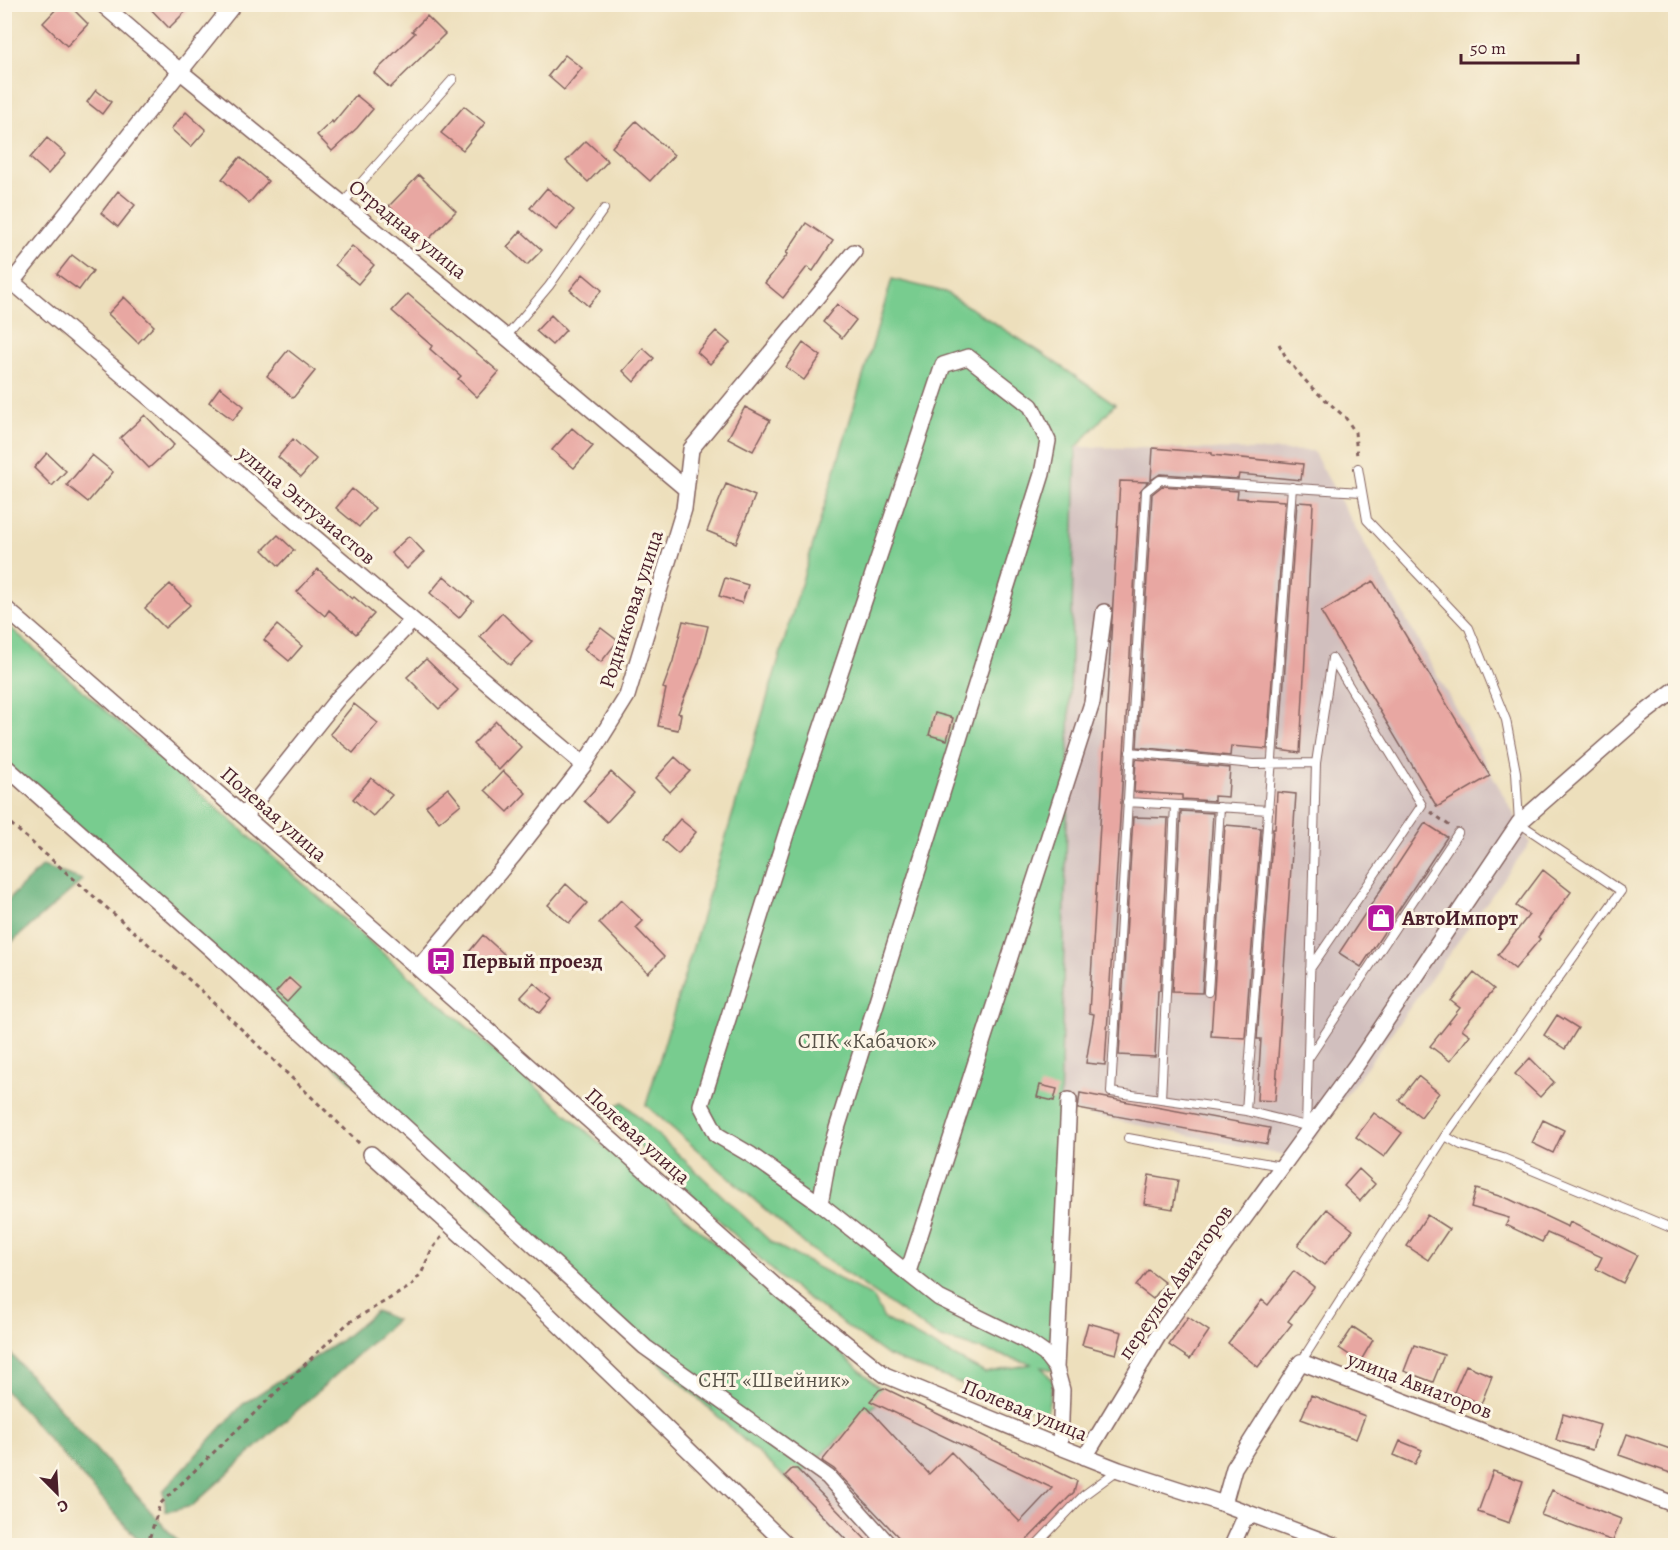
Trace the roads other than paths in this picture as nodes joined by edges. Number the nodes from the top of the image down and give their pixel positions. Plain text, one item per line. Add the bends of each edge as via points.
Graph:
1 (102, 4) edge
2 (234, 4) edge
3 (180, 72) junction
4 (453, 79) dead end
5 (343, 203) junction
6 (604, 209) dead end
7 (854, 252) dead end
8 (7, 283) edge
9 (507, 337) junction
10 (1358, 468) road end
11 (1292, 488) junction
12 (686, 489) junction
13 (1362, 492) junction
14 (4, 607) edge
15 (1104, 612) dead end
16 (411, 621) junction
17 (1676, 689) edge
18 (1130, 752) junction
19 (1316, 763) junction
20 (1272, 764) junction
21 (4, 765) edge
22 (584, 765) junction
23 (1127, 802) junction
24 (1174, 805) junction
25 (1220, 807) junction
26 (1269, 810) junction
27 (244, 816) junction
28 (1520, 823) junction
29 (1458, 833) road end
30 (418, 968) junction
31 (1310, 969) junction
32 (1208, 992) dead end
33 (1308, 1059) junction
34 (1161, 1099) junction
35 (1069, 1100) dead end
36 (1246, 1111) junction
37 (1306, 1130) junction
38 (1445, 1136) junction
39 (1128, 1138) dead end
40 (371, 1154) road end
41 (1283, 1167) junction
42 (820, 1204) junction
43 (1676, 1230) edge
44 (908, 1272) junction
45 (1301, 1362) junction
46 (1056, 1368) junction
47 (1060, 1447) junction
48 (1085, 1457) junction
49 (1119, 1470) junction
50 (1224, 1504) junction
51 (1676, 1505) edge
52 (1253, 1516) junction
53 (788, 1545) edge
54 (891, 1545) edge
55 (1035, 1545) edge
56 (1232, 1545) edge
57 (1335, 1545) edge

1 - 3 street, Отрадная улица
2 - 3 street
3 - 5 street, Отрадная улица
3 - 8 street
4 - 5 lane
5 - 9 street, Отрадная улица
6 - 9 lane
7 - 12 street, Родниковая улица via 691,449
8 - 16 street, улица Энтузиастов
9 - 12 street, Отрадная улица
10 - 13 lane
11 - 13 lane
11 - 18 lane via 1160,480 1146,491
11 - 20 lane
12 - 22 street, Родниковая улица via 684,509 627,696
13 - 28 lane via 1367,520 1469,628 1506,720
14 - 27 street, Полевая улица
15 - 44 street via 1092,703
16 - 22 street, улица Энтузиастов
16 - 27 street via 339,697
17 - 28 street, переулок Авиаторов
18 - 20 lane
18 - 23 lane
19 - 20 lane
19 - 31 lane
19 - 31 lane via 1332,658 1422,806
20 - 26 lane
21 - 54 street via 645,1347 828,1477
22 - 30 street, Родниковая улица
23 - 24 lane
23 - 34 lane via 1111,1092
24 - 25 lane
24 - 34 lane
25 - 26 lane
25 - 32 lane
26 - 36 lane
27 - 30 street, Полевая улица
28 - 37 street, переулок Авиаторов via 1370,1046
28 - 38 lane via 1621,891
29 - 33 lane
30 - 47 street, Полевая улица via 781,1291 885,1375
31 - 33 lane
33 - 37 lane
34 - 36 lane
35 - 46 street
36 - 37 lane
37 - 41 street, переулок Авиаторов
38 - 43 lane
38 - 45 lane
39 - 41 lane
40 - 53 street via 528,1294
41 - 48 street, переулок Авиаторов via 1158,1336
42 - 42 street via 717,1135 701,1105 787,831 943,364 968,357 1031,406 1048,441 1042,474 829,1154
42 - 44 street
44 - 46 street via 939,1298 1025,1340 1045,1354
45 - 50 street via 1234,1468
45 - 51 street, улица Авиаторов
46 - 47 street via 1062,1390
47 - 48 street, Полевая улица
48 - 49 street, Полевая улица
49 - 50 street, Полевая улица
49 - 55 lane via 1084,1495
50 - 52 street, Полевая улица
52 - 56 street via 1244,1519
52 - 57 street, Полевая улица

